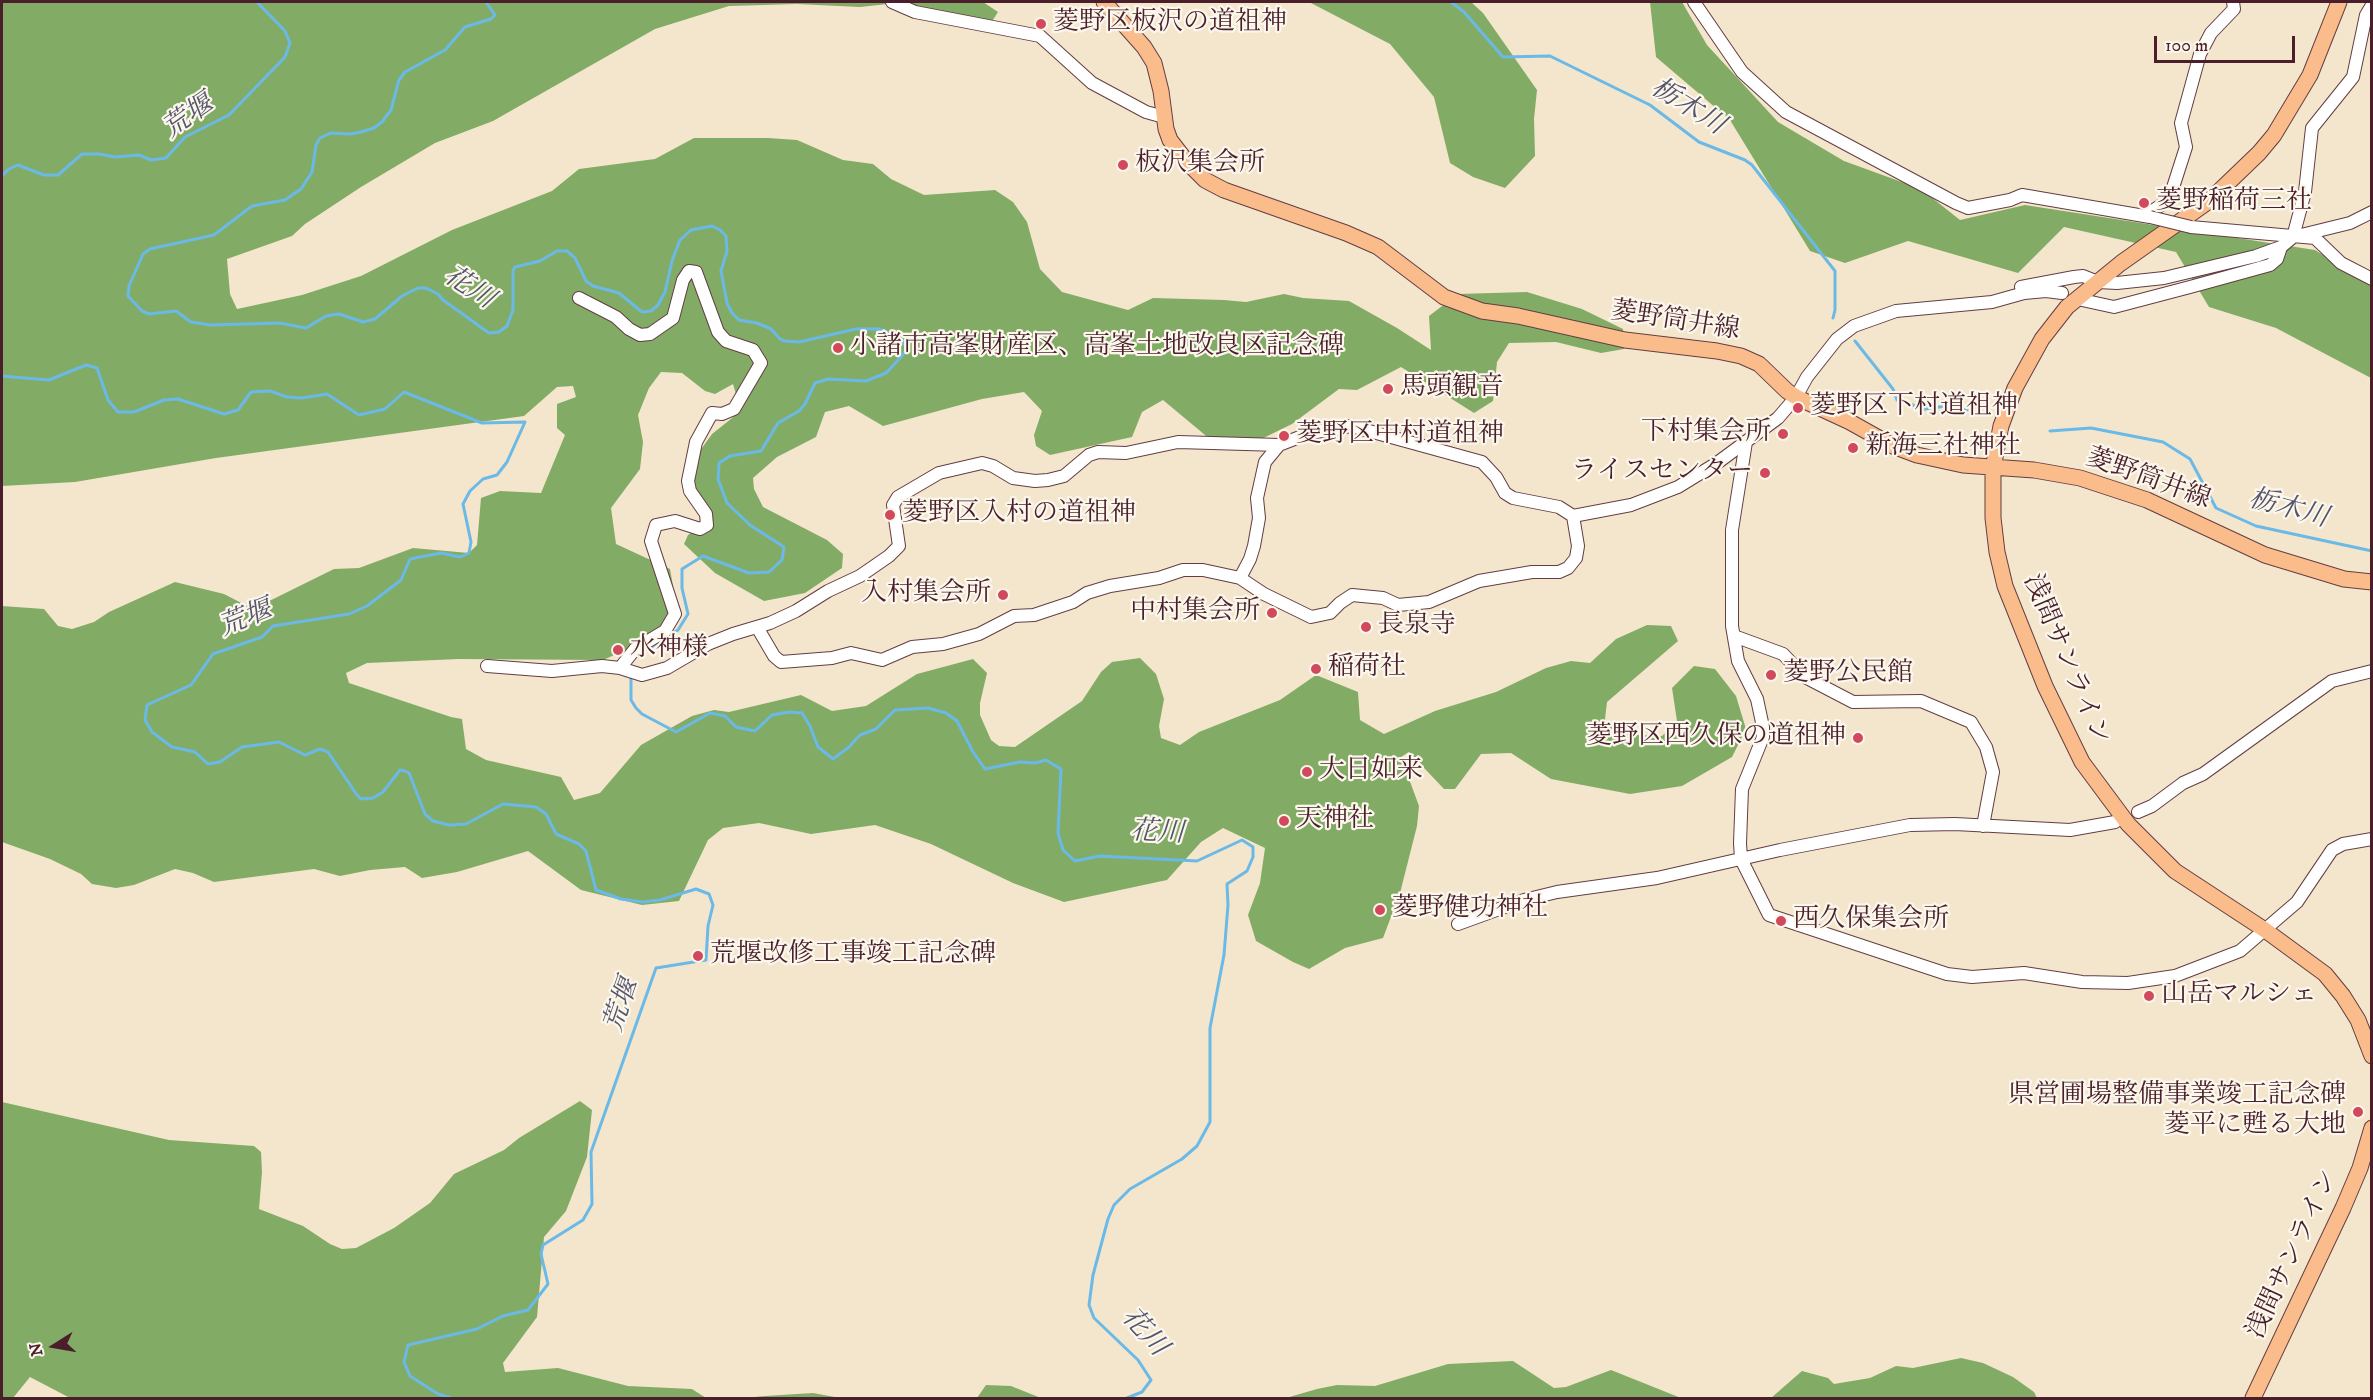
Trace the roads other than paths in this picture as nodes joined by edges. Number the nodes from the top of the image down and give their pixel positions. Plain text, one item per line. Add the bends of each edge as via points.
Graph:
1 (892, 2) edge
2 (1104, 2) edge
3 (1694, 2) edge
4 (2232, 2) edge
5 (2339, 2) edge
6 (2372, 5) edge
7 (1164, 117) junction
8 (2372, 212) edge
9 (2148, 216) junction
10 (2293, 237) junction
11 (2281, 247) junction
12 (2372, 279) edge
13 (2098, 282) junction
14 (2062, 293) dead end
15 (579, 298) dead end
16 (2082, 300) dead end
17 (1992, 302) junction
18 (1796, 397) junction
19 (1746, 442) junction
20 (1279, 445) junction
21 (1993, 468) junction
22 (1573, 516) junction
23 (1240, 578) junction
24 (2372, 582) edge
25 (757, 627) junction
26 (1734, 636) junction
27 (487, 666) dead end
28 (620, 668) junction
29 (2372, 671) edge
30 (2138, 812) dead end
31 (2115, 822) dead end
32 (1983, 826) junction
33 (2372, 839) edge
34 (1741, 859) junction
35 (1458, 924) dead end
36 (2265, 930) junction
37 (2372, 1056) edge
38 (2372, 1128) edge
39 (2253, 1398) edge

1 - 7 street via 915,12 1040,36 1092,83 1146,112
2 - 7 main road, 菱野筒井線 via 1154,63
3 - 9 street via 1742,72 1786,112 1956,203 1968,208 2022,195
4 - 9 street via 2234,9 2211,33 2200,54 2181,123 2186,147 2169,200
5 - 13 main road, 浅間サンライン via 2310,75 2259,153 2210,201
6 - 10 street via 2366,15 2353,77 2312,128 2305,192
7 - 18 main road, 菱野筒井線 via 1176,150 1205,180 1378,247 1462,306 1625,340 1741,356 1760,364
8 - 10 street via 2350,223
9 - 10 street, bridge via 2191,227
10 - 11 street
10 - 12 street via 2315,238 2341,263
11 - 13 street via 2164,278
11 - 16 street via 2270,265 2190,287 2114,307
13 - 17 street via 2083,276 2019,287
13 - 21 main road, 浅間サンライン via 2067,307 2027,363 2001,426
14 - 17 street via 2024,293
15 - 28 street via 640,335 650,334 673,318 683,280 688,271 696,272 718,332 726,341 753,350 761,363 734,409 712,413 696,442 688,482 706,514 706,525 700,529 675,521 656,525 651,541 675,614 665,631 635,649
17 - 18 street via 1896,311 1854,326 1837,339
18 - 19 street via 1778,418
18 - 21 main road, 菱野筒井線 via 1893,447 1941,461
19 - 22 street via 1678,487 1631,505
19 - 26 street via 1732,530
20 - 22 street via 1334,427 1376,431 1482,462 1513,498 1559,507
20 - 23 street via 1265,462 1257,498 1254,546
20 - 25 street via 1178,442 1126,453 1098,452 1064,476 1035,481 1013,478 982,463 939,473 897,496 893,505 898,546 889,556 796,611
21 - 24 main road, 菱野筒井線 via 2080,478 2147,500 2265,555 2344,579
21 - 36 main road, 浅間サンライン via 1995,529 2005,586 2045,686 2082,762 2128,824 2175,872
22 - 23 street via 1578,546 1576,558 1568,568 1479,581 1429,602 1398,604 1383,598 1352,595 1330,613 1311,617
23 - 25 street via 1183,570 1110,586 1034,615 1014,616 979,634 912,647 882,660 851,653 781,662
25 - 28 street via 708,644 655,673 642,675
26 - 32 street via 1783,654 1805,676 1853,702 1921,700 1971,722 1986,747 1993,772
26 - 34 street via 1738,661 1757,699 1763,727 1763,737 1742,789
27 - 28 street via 552,671
29 - 30 street via 2332,681 2203,774
31 - 32 street via 2070,830
32 - 34 street via 1910,825
33 - 36 street via 2332,850 2297,902
34 - 35 street via 1657,878 1557,892
34 - 36 street via 1769,915 1947,974 1972,977 2024,973 2082,982 2128,983 2175,976 2240,951
36 - 37 main road, 浅間サンライン via 2325,974 2358,1020
38 - 39 main road, 浅間サンライン via 2343,1208

